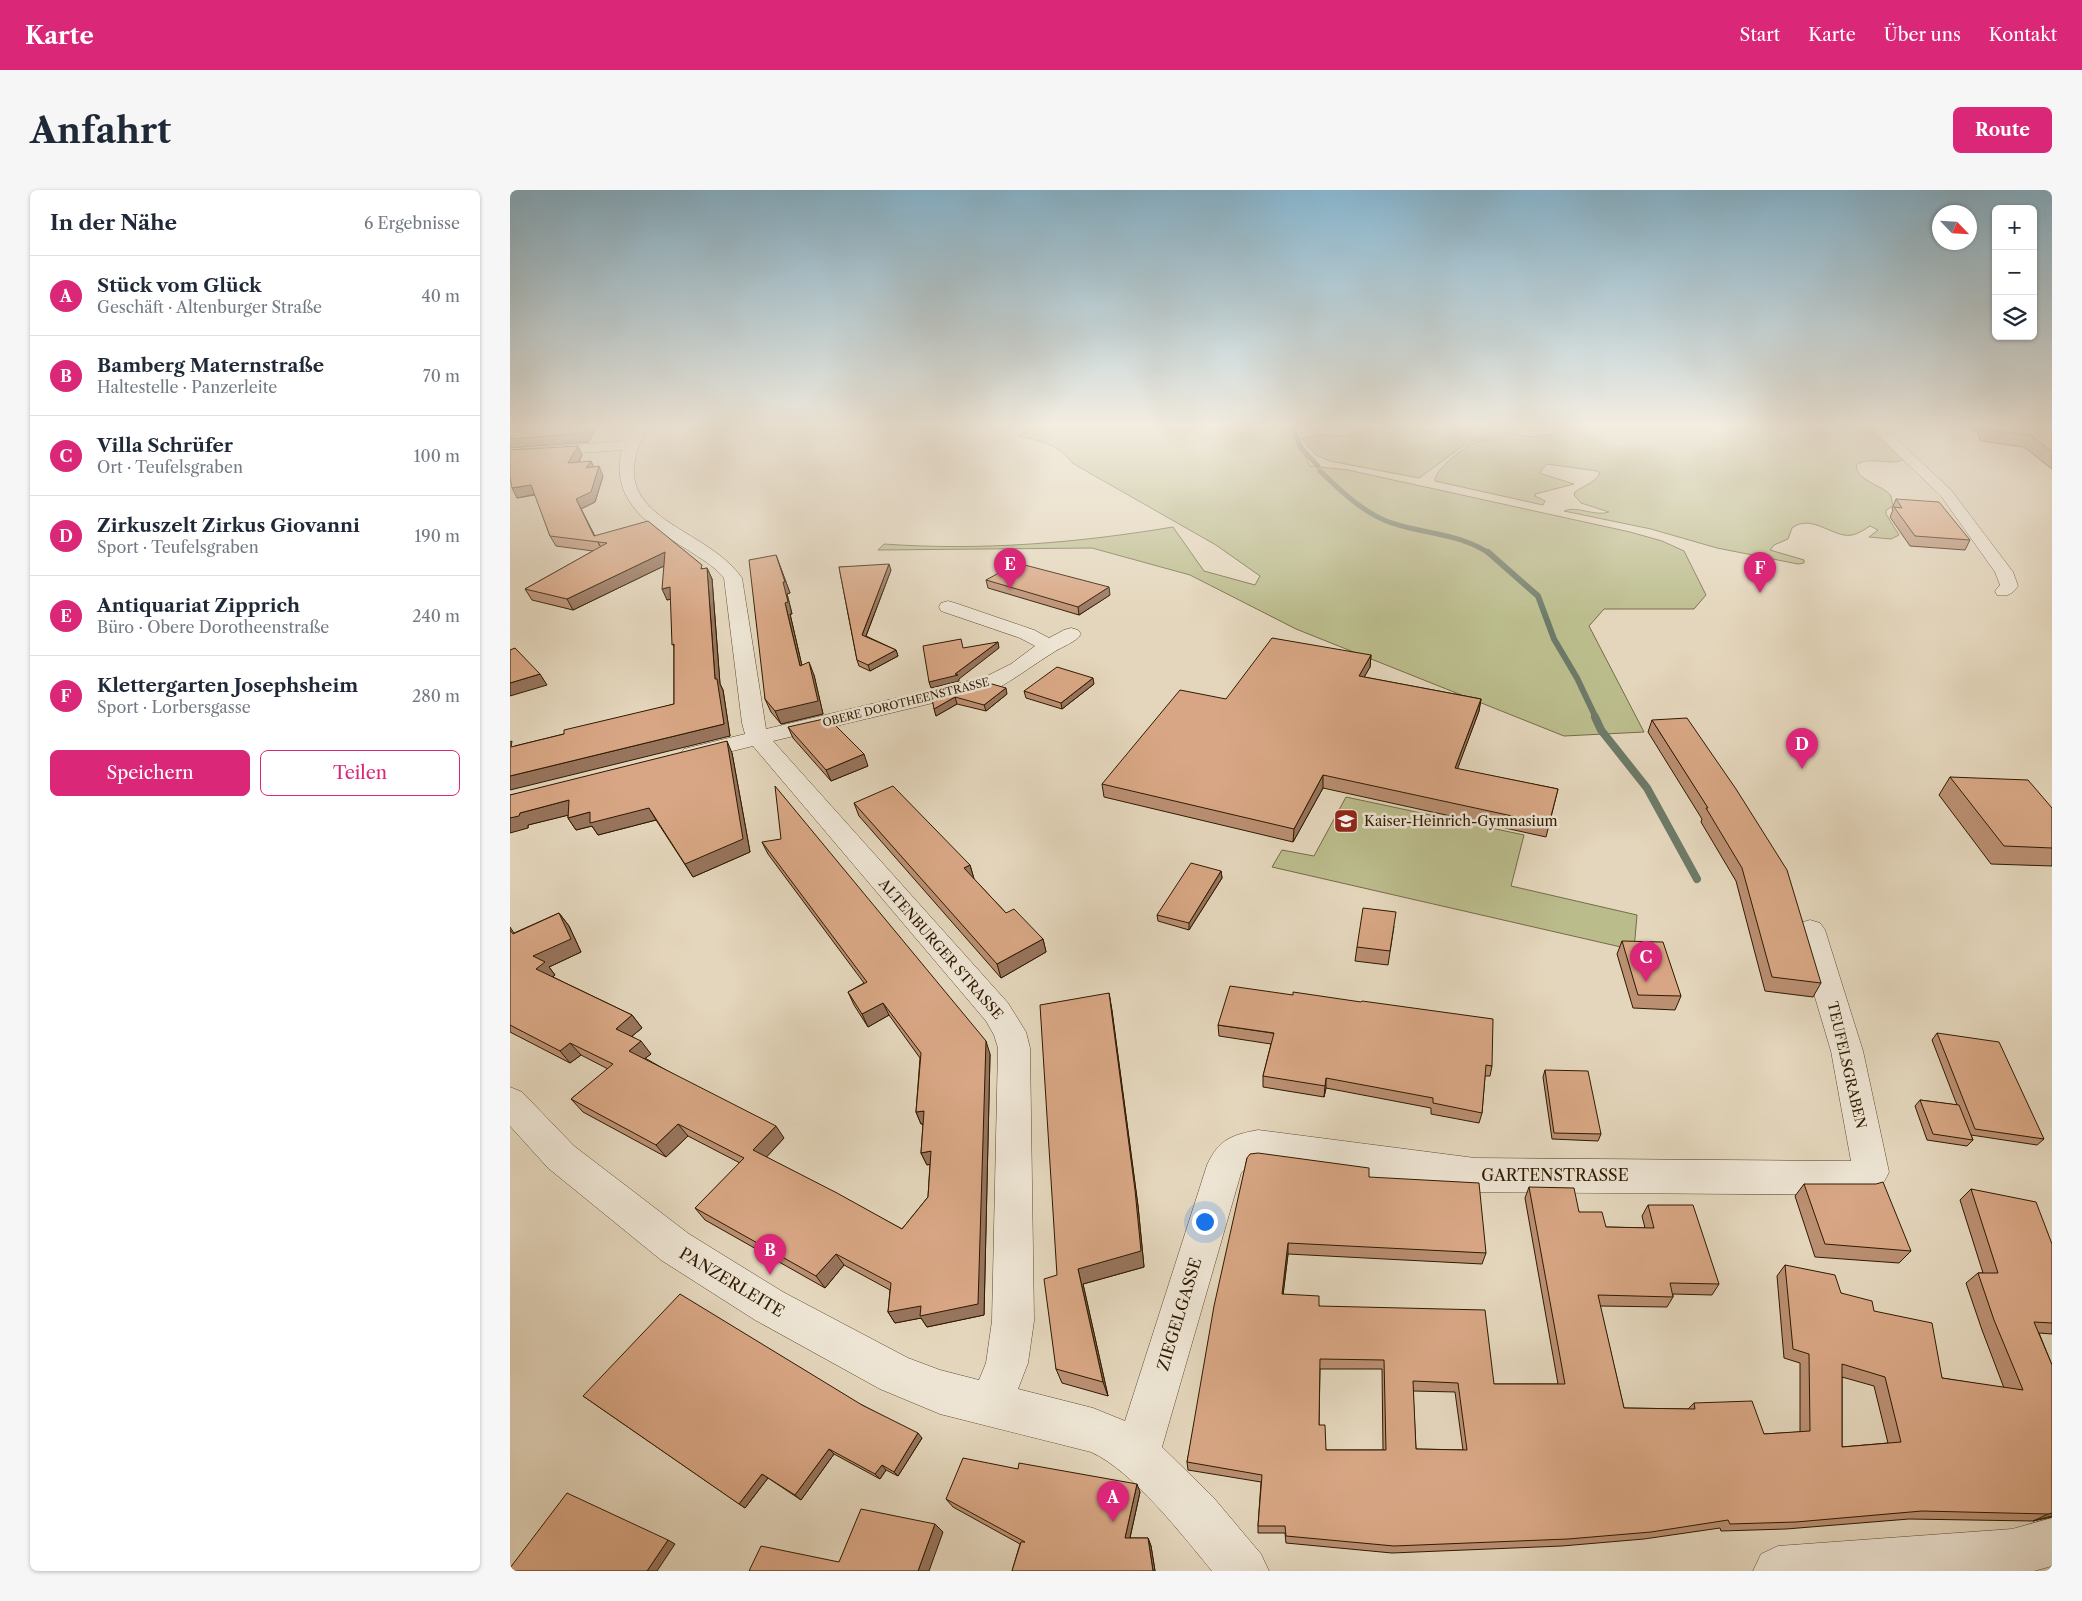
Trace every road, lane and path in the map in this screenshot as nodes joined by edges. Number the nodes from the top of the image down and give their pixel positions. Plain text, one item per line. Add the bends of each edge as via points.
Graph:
1 (632, 490) edge
2 (1943, 490) edge
3 (2004, 591) dead end
4 (948, 607) dead end
5 (1071, 634) dead end
6 (1046, 648) junction
7 (758, 738) junction
8 (673, 759) edge
9 (1810, 930) dead end
10 (510, 1102) edge
11 (1239, 1150) joint
12 (1871, 1172) joint
13 (991, 1404) junction
14 (1137, 1454) junction
15 (2052, 1542) edge
16 (1244, 1571) edge
17 (1778, 1571) edge

1 - 7 street, ALTENBURGER STRASSE via 648,516 724,566 733,578 753,723
2 - 3 street via 2004,572 2008,586
4 - 6 street via 1033,637
5 - 6 street, OBERE DOROTHEENSTRASSE
6 - 7 street, OBERE DOROTHEENSTRASSE via 992,682
7 - 8 street, OBERE DOROTHEENSTRASSE
7 - 13 street, ALTENBURGER STRASSE via 1005,1022 1010,1032 1014,1048 1013,1321 1006,1363
9 - 12 street, TEUFELSGRABEN via 1847,1051
10 - 13 street, PANZERLEITE via 561,1157 675,1248 769,1306 895,1374 940,1392
11 - 12 street, GARTENSTRASSE via 1258,1146 1475,1175 1865,1178
11 - 14 street, ZIEGELGASSE via 1225,1165
13 - 14 street via 1092,1430
14 - 16 street via 1196,1514
15 - 17 street via 2012,1553

